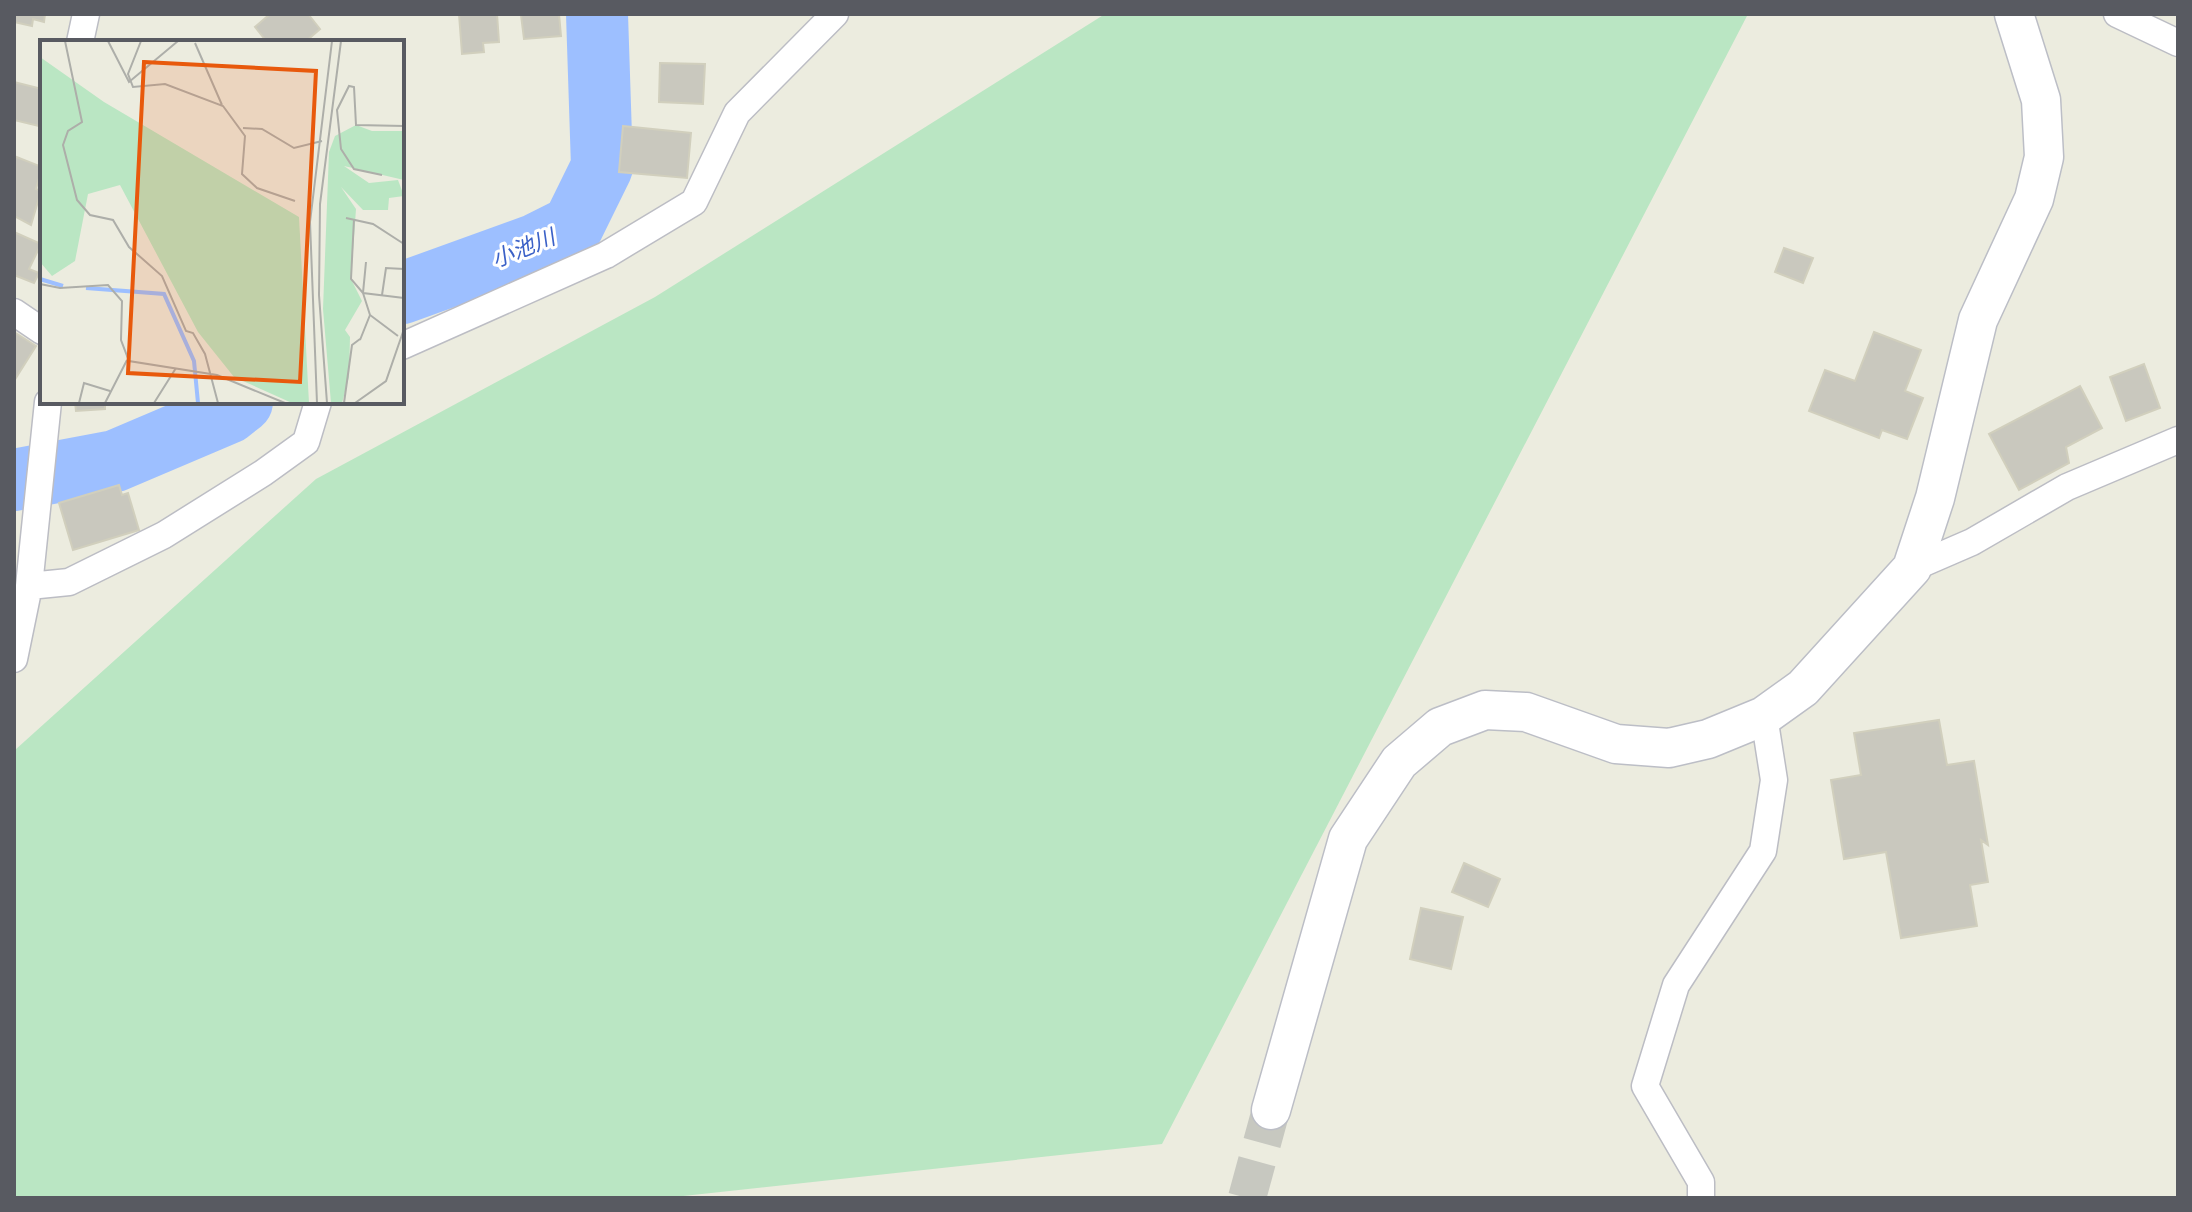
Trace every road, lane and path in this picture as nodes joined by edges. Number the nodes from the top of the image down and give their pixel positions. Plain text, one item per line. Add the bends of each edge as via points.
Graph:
1 (86, 14) edge
2 (835, 14) edge
3 (2014, 14) edge
4 (2117, 14) edge
5 (80, 40) edge
6 (2178, 43) edge
7 (14, 312) edge
8 (40, 330) edge
9 (404, 345) edge
10 (48, 404) edge
11 (317, 404) edge
12 (2178, 440) edge
13 (1912, 568) junction
14 (29, 586) junction
15 (14, 659) edge
16 (1764, 716) junction
17 (1271, 1110) tunnel mouth
18 (1701, 1190) edge

1 - 5 street
2 - 9 street via 737,113 694,202 606,255
3 - 13 street via 2041,100 2044,157 2034,199 1978,320 1935,498
4 - 6 street
7 - 8 street
10 - 14 street
11 - 14 street via 306,442 263,473 164,535 69,582
12 - 13 street via 2067,487 1972,542
13 - 16 street via 1803,688
14 - 15 street
16 - 17 street via 1669,748 1616,744 1526,712 1485,710 1440,727 1399,762 1348,839
16 - 18 street via 1774,780 1763,851 1676,985 1645,1086

